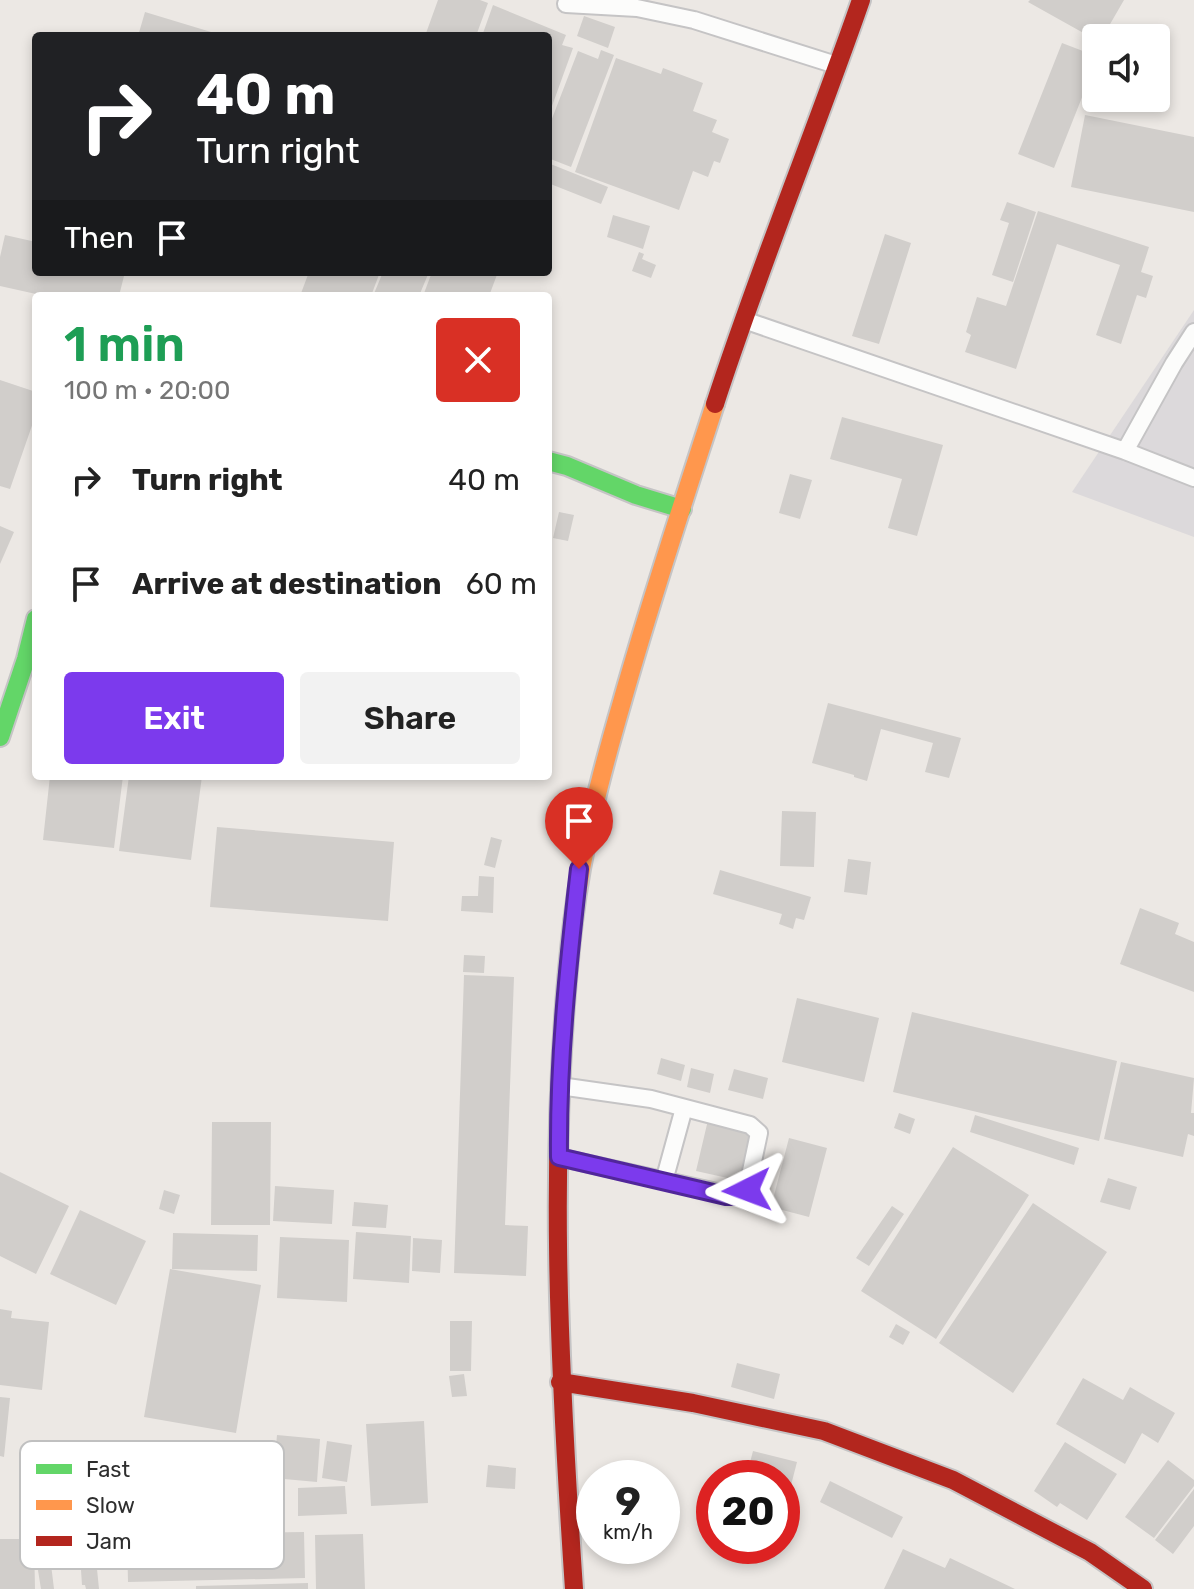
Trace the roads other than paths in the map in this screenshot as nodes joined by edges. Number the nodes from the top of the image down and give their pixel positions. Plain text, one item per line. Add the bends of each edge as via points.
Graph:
1 (861, 0) edge
2 (566, 4) dead end
3 (838, 65) junction
4 (742, 319) junction
5 (1194, 332) edge
6 (1125, 451) junction
7 (552, 462) edge
8 (1194, 478) edge
9 (682, 509) junction
10 (32, 635) edge
11 (0, 737) edge
12 (558, 1086) junction
13 (684, 1108) junction
14 (559, 1157) junction
15 (664, 1181) junction
16 (560, 1382) junction
17 (574, 1589) edge
18 (1143, 1589) edge

1 - 3 main road
2 - 3 lane via 637,8 694,20
3 - 4 main road
4 - 6 lane
4 - 9 main road
5 - 6 lane
6 - 8 lane
7 - 9 main road
9 - 12 main road via 643,627 579,869
10 - 11 main road
12 - 13 lane
12 - 14 main road
13 - 15 lane
13 - 15 lane via 758,1131 747,1190 726,1196
14 - 15 lane
14 - 16 main road
16 - 17 main road
16 - 18 main road via 824,1431 953,1480 1090,1552

